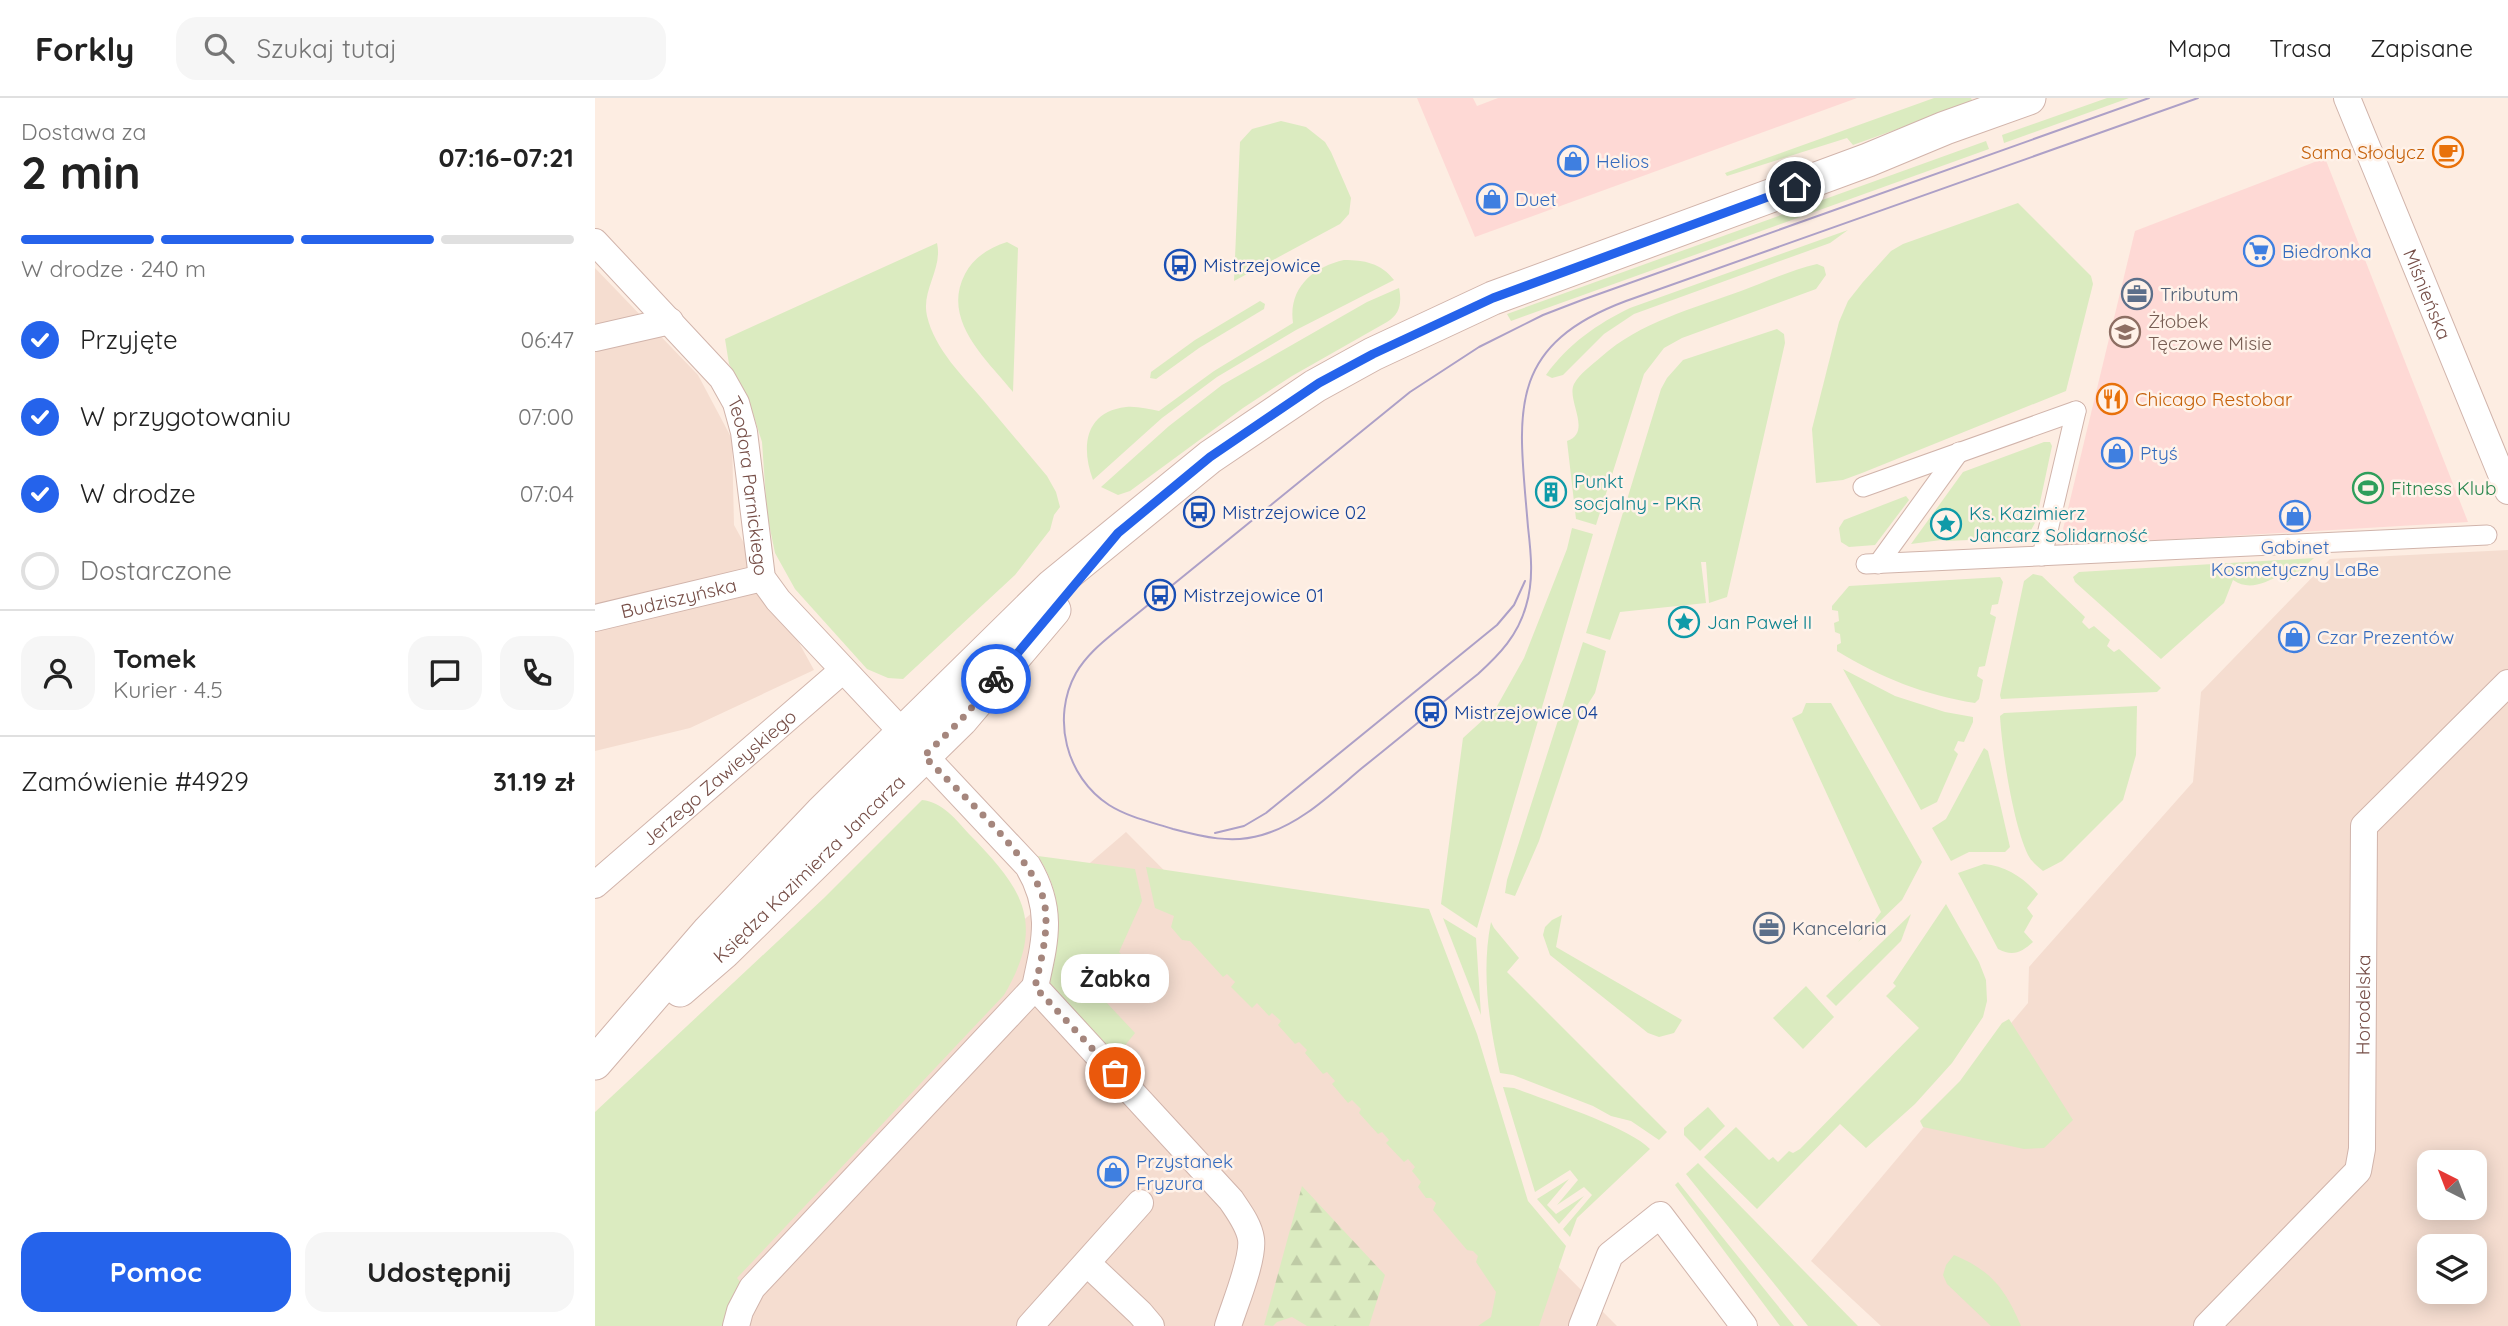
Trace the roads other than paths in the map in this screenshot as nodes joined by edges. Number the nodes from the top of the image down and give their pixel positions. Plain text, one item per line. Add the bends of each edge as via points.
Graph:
1 (2029, 98) edge
2 (2347, 98) edge
3 (595, 242) edge
4 (670, 321) junction
5 (595, 338) edge
6 (1959, 452) junction
7 (1863, 487) dead end
8 (2508, 491) edge
9 (1118, 533) junction
10 (2487, 534) dead end
11 (2042, 556) junction
12 (762, 578) junction
13 (595, 618) edge
14 (843, 670) junction
15 (2508, 683) edge
16 (901, 732) junction
17 (924, 756) junction
18 (595, 885) edge
19 (1035, 987) junction
20 (595, 1063) edge
21 (1140, 1203) dead end
22 (1087, 1263) junction
23 (736, 1326) edge
24 (1030, 1326) edge
25 (1151, 1326) edge
26 (1228, 1326) edge
27 (1583, 1326) edge
28 (1744, 1326) edge
29 (2207, 1326) edge

1 - 9 street, Księdza Kazimierza Jancarza via 1440,321 1315,386 1210,457
2 - 8 street, Miśnieńska
3 - 4 street, Teodora Parnickiego
4 - 5 street
4 - 12 street, Teodora Parnickiego via 722,378 736,404 744,432
6 - 7 street
6 - 11 street via 2076,411
6 - 11 street via 1872,564
9 - 16 street, Księdza Kazimierza Jancarza via 1052,586
9 - 17 street, Księdza Kazimierza Jancarza via 961,720
10 - 11 street
12 - 13 street, Budziszyńska
12 - 14 street, Teodora Parnickiego
14 - 16 street, Teodora Parnickiego
14 - 18 street, Jerzego Zawieyskiego
15 - 29 street, Horodelska via 2364,826 2362,1149 2358,1171
16 - 17 street, Teodora Parnickiego
16 - 20 street, Księdza Kazimierza Jancarza via 709,931
17 - 19 street, Teodora Parnickiego via 1014,849 1037,881 1046,926
17 - 20 street, Księdza Kazimierza Jancarza via 724,952
19 - 23 street via 752,1287
19 - 26 street via 1231,1199 1244,1219 1250,1254
21 - 22 street
22 - 24 street
22 - 25 street
27 - 28 street via 1610,1255 1660,1215

